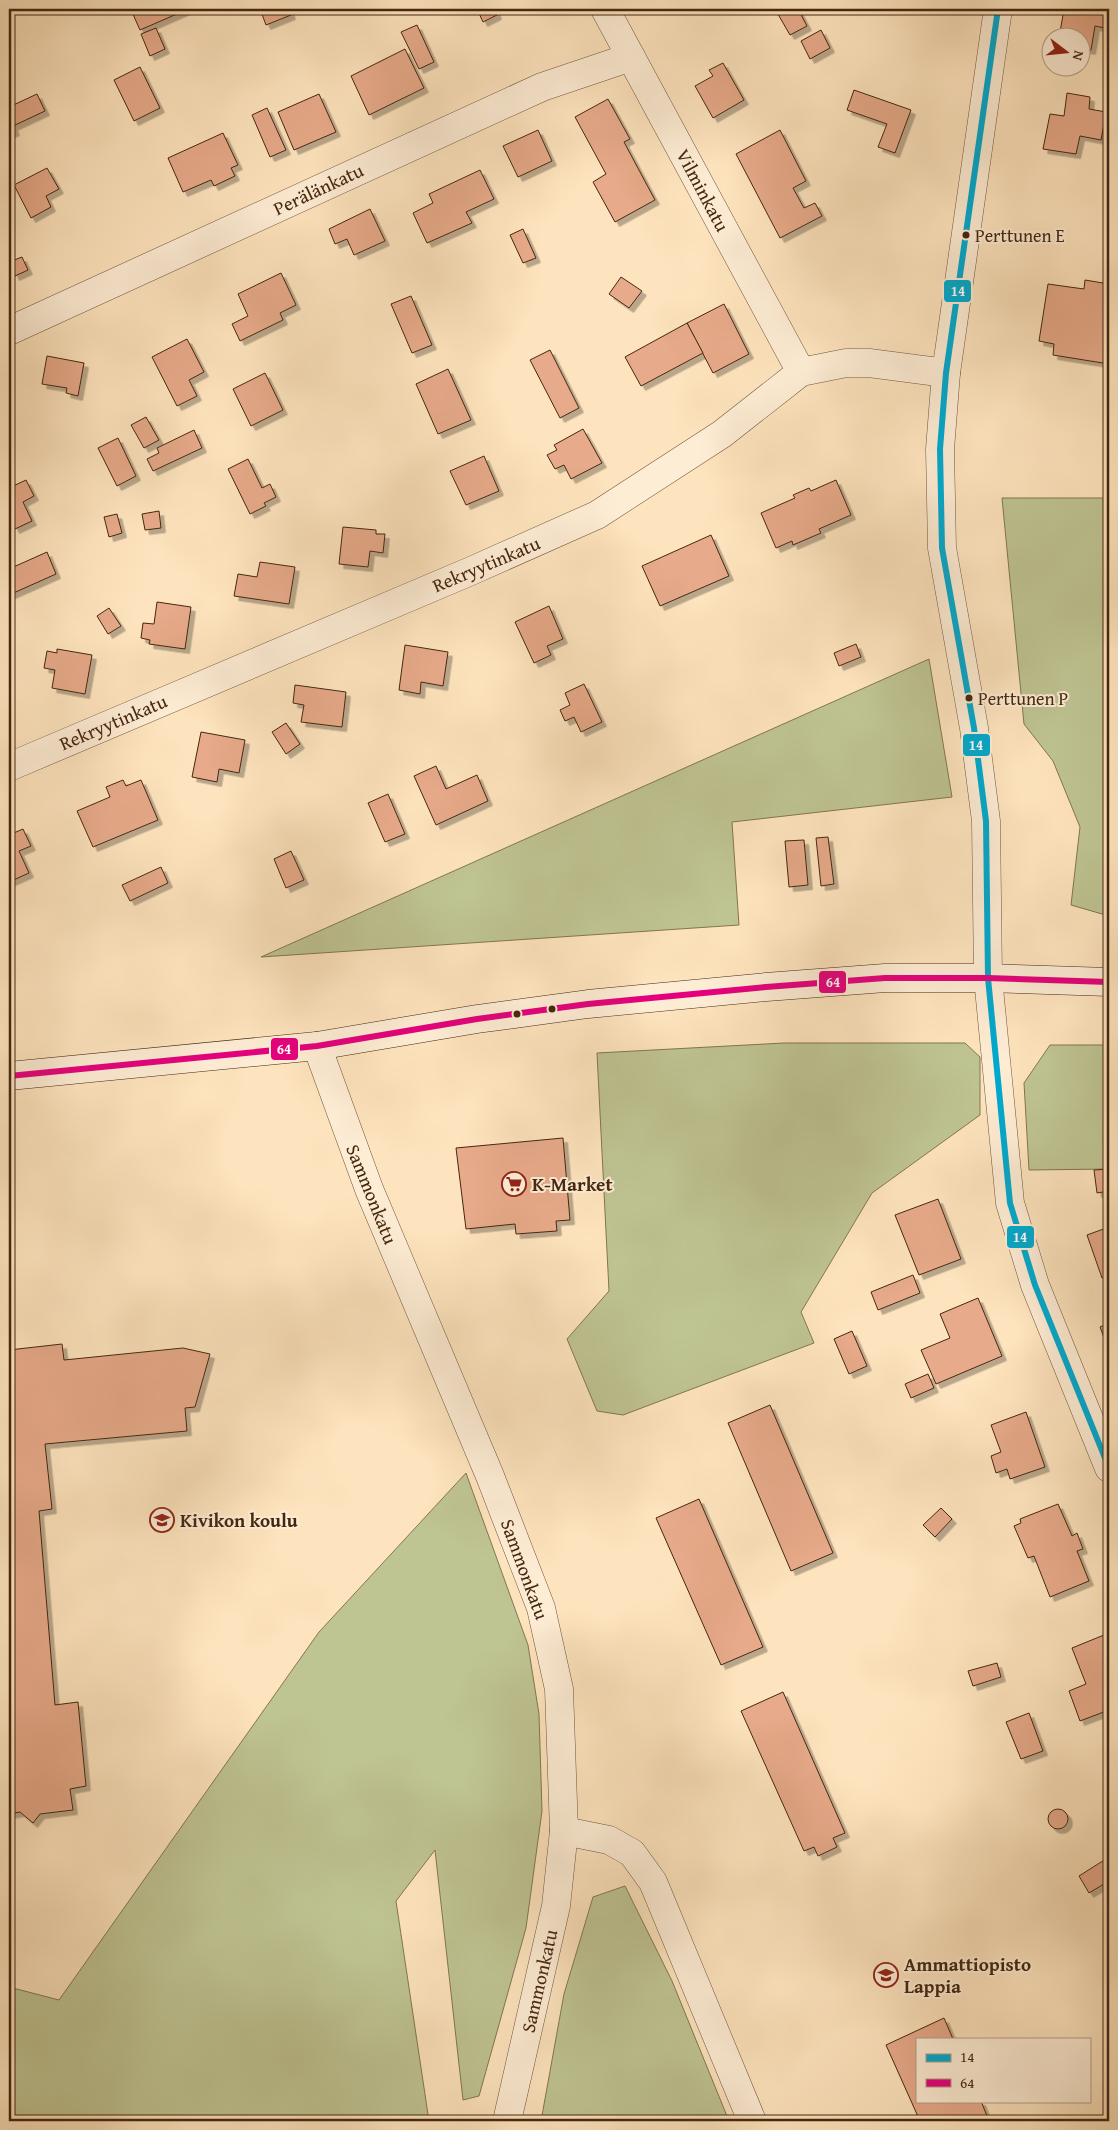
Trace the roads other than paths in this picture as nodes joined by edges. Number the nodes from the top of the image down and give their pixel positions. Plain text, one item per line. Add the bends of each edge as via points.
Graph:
1 (605, 9) edge
2 (998, 9) edge
3 (631, 57) junction
4 (9, 330) edge
5 (801, 372) junction
6 (946, 373) junction
7 (12, 758) edge
8 (988, 978) junction
9 (1109, 982) edge
10 (317, 1046) junction
11 (9, 1076) edge
12 (1104, 1437) edge
13 (1109, 1468) edge
14 (564, 1831) junction
15 (507, 2121) edge
16 (752, 2121) edge

1 - 3 street, Vilminkatu
2 - 6 street
3 - 4 street, Perälänkatu via 542,87
3 - 5 street, Vilminkatu
5 - 6 street, Rekryytinkatu via 832,365 869,363
5 - 7 street, Rekryytinkatu via 722,434 597,515 470,571
6 - 8 street via 940,449 942,548 974,728 986,822
8 - 9 street
8 - 10 street via 885,978 607,1002 477,1019
8 - 12 street via 1010,1203 1035,1285
10 - 11 street
10 - 14 street, Sammonkatu via 369,1189 490,1476 541,1608 559,1689
12 - 13 street
14 - 15 street, Sammonkatu via 556,1906
14 - 16 street via 610,1840 632,1853 653,1882

